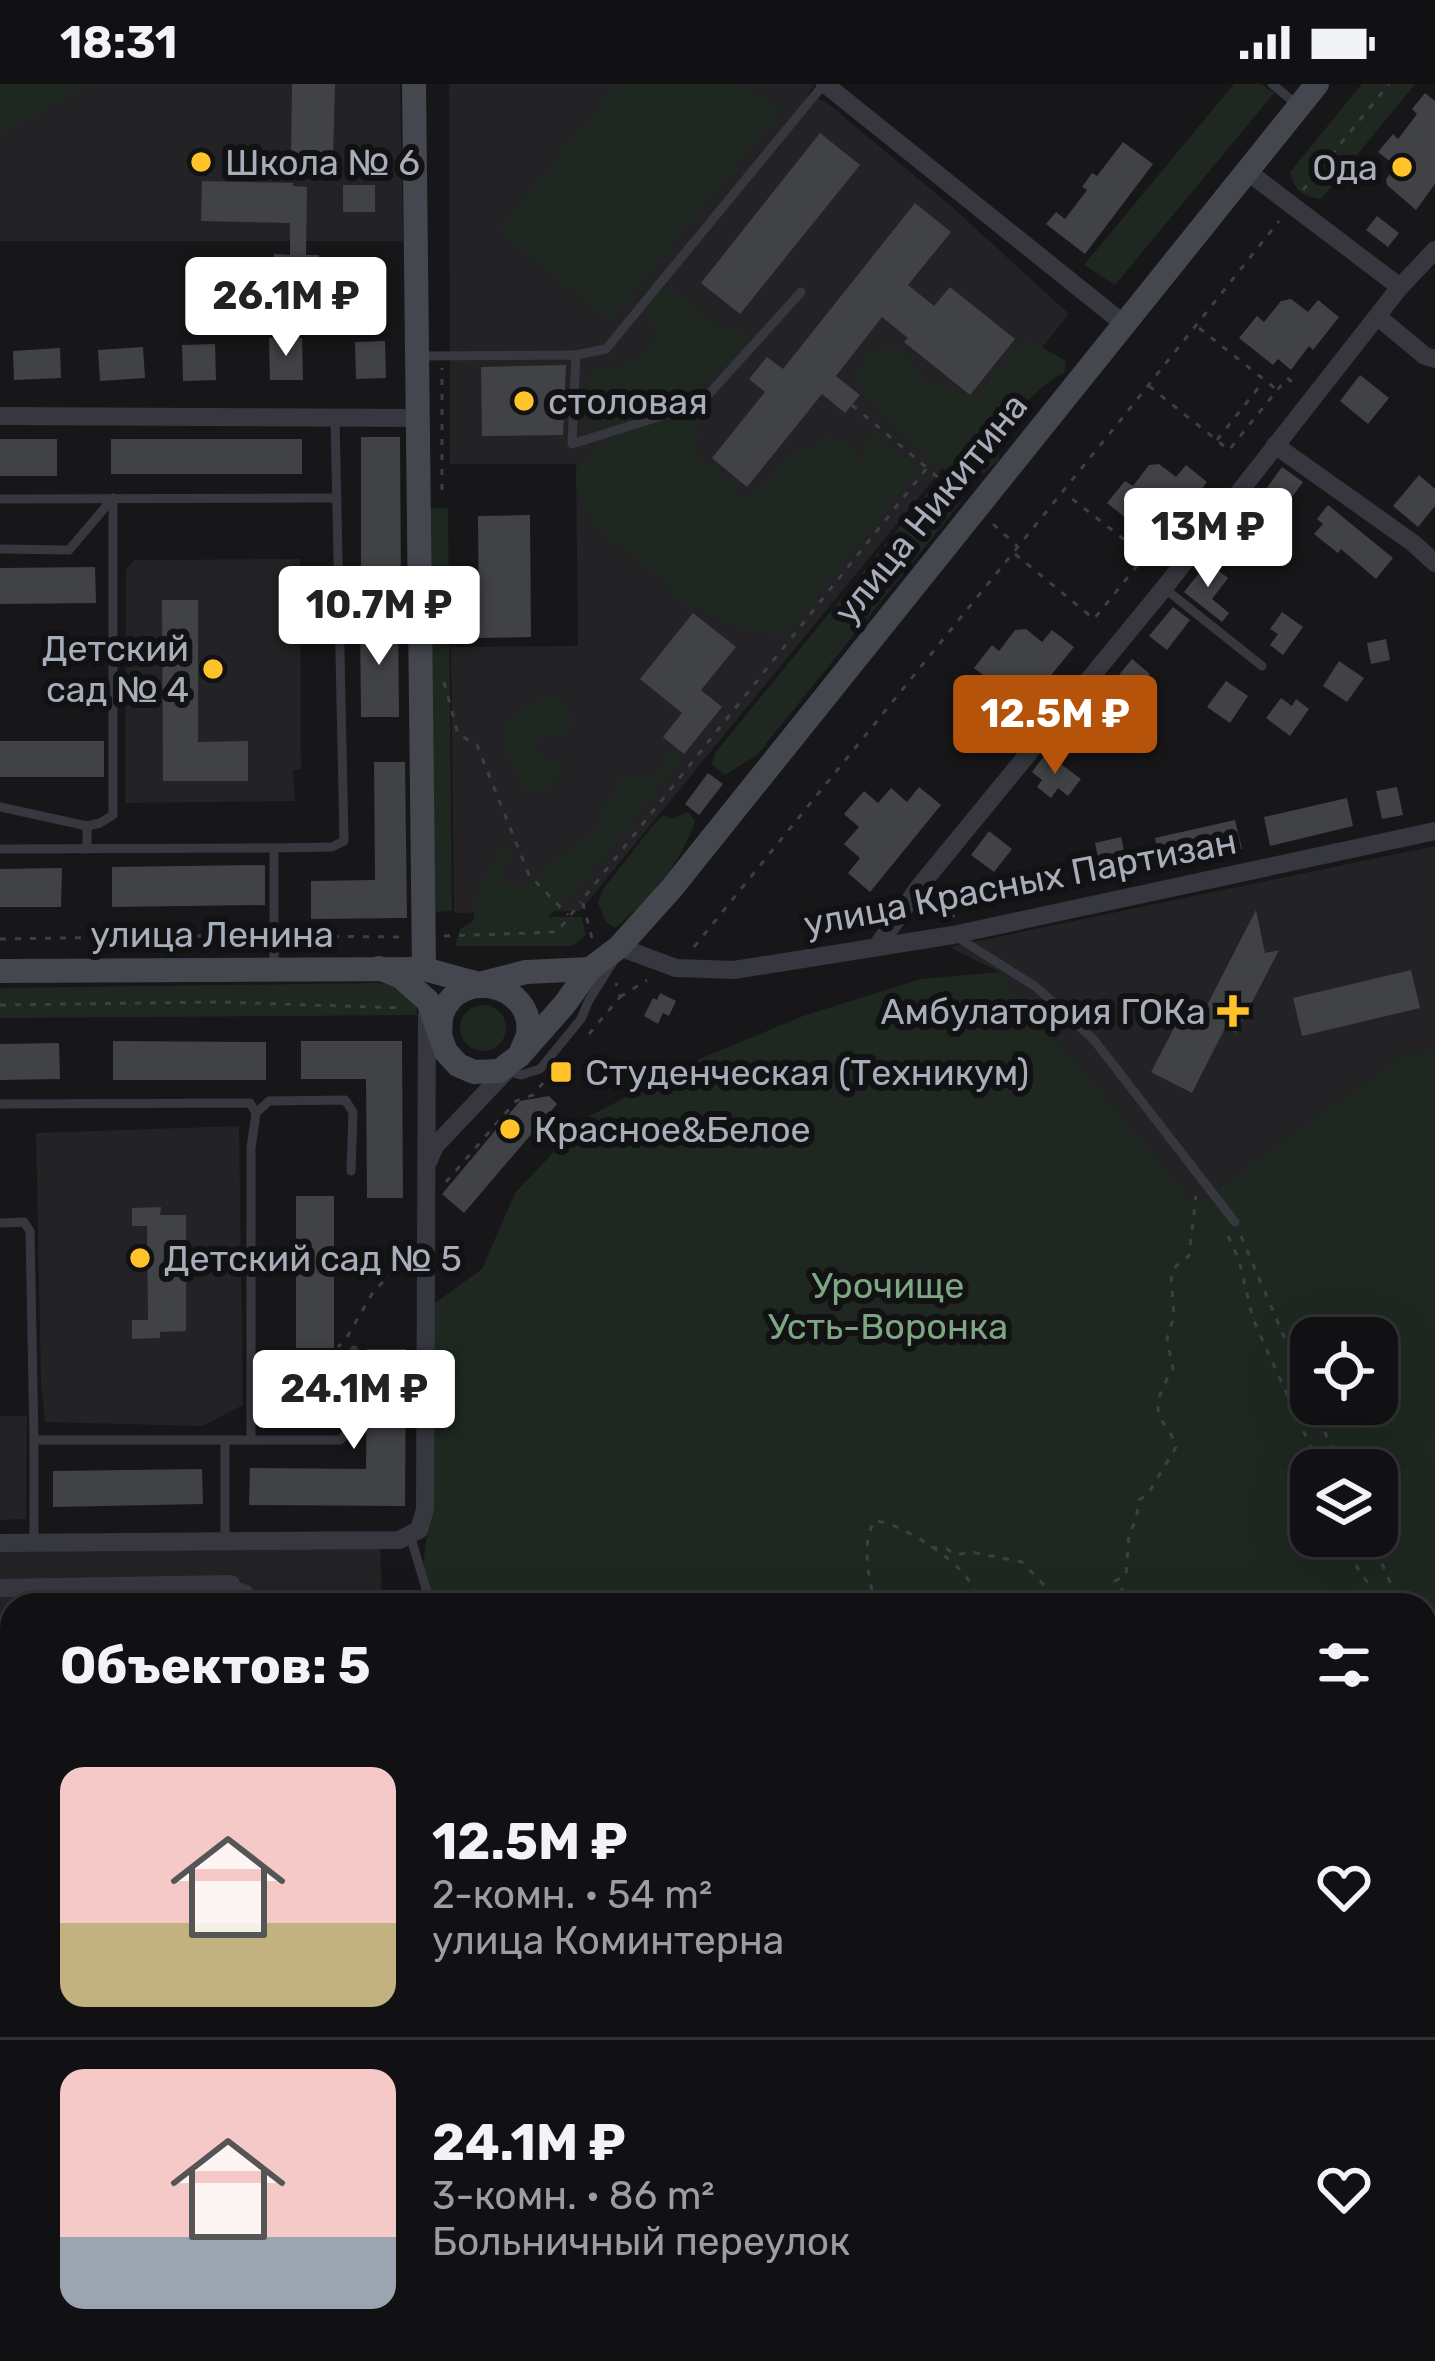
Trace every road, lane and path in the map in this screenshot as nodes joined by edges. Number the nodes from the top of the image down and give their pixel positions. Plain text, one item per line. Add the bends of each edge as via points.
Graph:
1 (414, 84) edge
2 (824, 84) edge
3 (1272, 84) edge
4 (1317, 84) edge
5 (1389, 84) edge
6 (1299, 106) junction
7 (1248, 172) junction
8 (1292, 205) junction
9 (1432, 259) edge
10 (1400, 287) junction
11 (801, 292) dead end
12 (1378, 317) junction
13 (1124, 324) junction
14 (1196, 325) junction
15 (418, 356) junction
16 (575, 356) junction
17 (1435, 359) edge
18 (1264, 380) junction
19 (1148, 386) junction
20 (1304, 390) dead end
21 (1277, 391) junction
22 (852, 405) dead end
23 (0, 416) edge
24 (335, 418) junction
25 (419, 418) junction
26 (1216, 441) junction
27 (1275, 445) junction
28 (927, 468) junction
29 (1063, 491) junction
30 (113, 498) junction
31 (337, 498) junction
32 (0, 499) edge
33 (975, 509) junction
34 (1018, 547) junction
35 (0, 549) edge
36 (1013, 553) junction
37 (1435, 563) edge
38 (1164, 588) junction
39 (1262, 666) dead end
40 (441, 670) dead end
41 (0, 807) edge
42 (87, 826) junction
43 (1435, 831) edge
44 (274, 848) junction
45 (0, 849) edge
46 (88, 849) junction
47 (582, 900) junction
48 (570, 916) junction
49 (953, 934) junction
50 (276, 935) junction
51 (423, 937) junction
52 (0, 939) edge
53 (878, 945) junction
54 (687, 955) dead end
55 (606, 961) junction
56 (379, 968) junction
57 (274, 969) junction
58 (424, 969) junction
59 (0, 971) edge
60 (654, 976) dead end
61 (478, 984) junction
62 (620, 997) junction
63 (0, 1005) edge
64 (428, 1005) junction
65 (440, 1036) junction
66 (583, 1041) dead end
67 (513, 1064) junction
68 (551, 1073) dead end
69 (0, 1104) edge
70 (256, 1113) junction
71 (425, 1170) junction
72 (351, 1171) dead end
73 (1197, 1174) junction
74 (1214, 1196) junction
75 (425, 1207) junction
76 (0, 1222) edge
77 (1235, 1222) joint
78 (354, 1350) dead end
79 (1290, 1351) edge
80 (251, 1418) junction
81 (34, 1440) junction
82 (224, 1440) junction
83 (250, 1440) junction
84 (1312, 1449) edge
85 (415, 1532) junction
86 (225, 1541) junction
87 (0, 1543) edge
88 (34, 1543) junction
89 (929, 1547) junction
90 (1354, 1557) edge
91 (1379, 1557) edge
92 (231, 1584) joint
93 (0, 1588) edge
94 (248, 1593) edge
95 (428, 1593) edge
96 (872, 1593) edge
97 (974, 1593) edge
98 (1052, 1593) edge
99 (1125, 1593) edge
100 (1375, 1593) edge
101 (1395, 1593) edge

1 - 15 main road
2 - 13 street
2 - 16 lane via 606,349
3 - 6 lane
4 - 6 main road, улица Никитина
5 - 8 path
6 - 7 main road, улица Никитина
7 - 8 street
7 - 13 main road, улица Никитина
8 - 10 street
8 - 14 path
9 - 10 street
10 - 12 street
11 - 16 lane via 700,404 572,444
12 - 17 street
12 - 27 street
13 - 33 main road, улица Никитина
14 - 18 path
14 - 19 path
15 - 16 lane
15 - 25 main road
18 - 21 path
18 - 26 path
19 - 26 path
19 - 29 path
20 - 21 path via 1287,378
21 - 26 path via 1229,450
22 - 28 path
23 - 24 street
24 - 25 street
24 - 31 lane
25 - 51 main road
27 - 37 street
27 - 38 street
28 - 33 path
28 - 47 path
29 - 34 path
29 - 36 path via 1145,556 1094,619
30 - 31 lane
30 - 32 lane
30 - 35 lane via 69,550
30 - 42 lane via 113,815
31 - 44 lane via 344,841
33 - 34 path
33 - 55 main road, улица Никитина
34 - 36 path
36 - 54 path
38 - 39 lane
38 - 53 street
40 - 48 path via 458,734 477,745 529,875
41 - 42 lane
42 - 46 lane
43 - 49 street, улица Красных Партизан
44 - 46 lane
44 - 50 lane
45 - 46 lane
47 - 48 path
47 - 55 path
48 - 51 path via 557,932
49 - 53 street, улица Красных Партизан
49 - 73 lane via 1036,987 1094,1040
50 - 51 path
50 - 52 path
50 - 57 lane
51 - 58 main road
53 - 55 street, улица Красных Партизан via 734,970
55 - 61 main road
55 - 62 path
55 - 67 main road, улица Никитина
56 - 57 main road, улица Ленина
56 - 58 main road, улица Ленина
56 - 64 main road via 401,977
57 - 59 main road, улица Ленина
58 - 61 main road, улица Ленина
58 - 64 street
60 - 62 path
61 - 65 main road via 442,1012
61 - 67 main road via 504,988 523,1006 529,1032
62 - 66 path
63 - 64 path
64 - 65 main road
64 - 71 street
65 - 67 main road via 458,1065 474,1072
67 - 71 street via 435,1146
68 - 75 path via 516,1101
69 - 70 lane via 250,1103
70 - 72 lane via 269,1102 345,1100 353,1112
70 - 80 lane
71 - 75 street
73 - 74 lane
73 - 99 path via 1189,1256 1171,1275 1173,1369 1157,1406 1177,1447 1139,1500 1126,1575 1115,1582
74 - 77 lane
74 - 84 path via 1253,1318
75 - 80 path via 399,1264 302,1394 288,1409
75 - 85 street via 425,1509
76 - 81 lane via 24,1222 31,1231
77 - 79 path
78 - 83 lane via 350,1430 340,1441
80 - 83 lane
81 - 82 lane
81 - 88 lane
82 - 83 lane
82 - 86 lane
85 - 86 street via 399,1540
85 - 95 lane
86 - 88 street
87 - 88 street
89 - 96 path via 874,1521 866,1554
89 - 97 path via 963,1573
89 - 98 path via 1022,1562
90 - 100 path
91 - 101 path
92 - 93 street
92 - 94 lane

